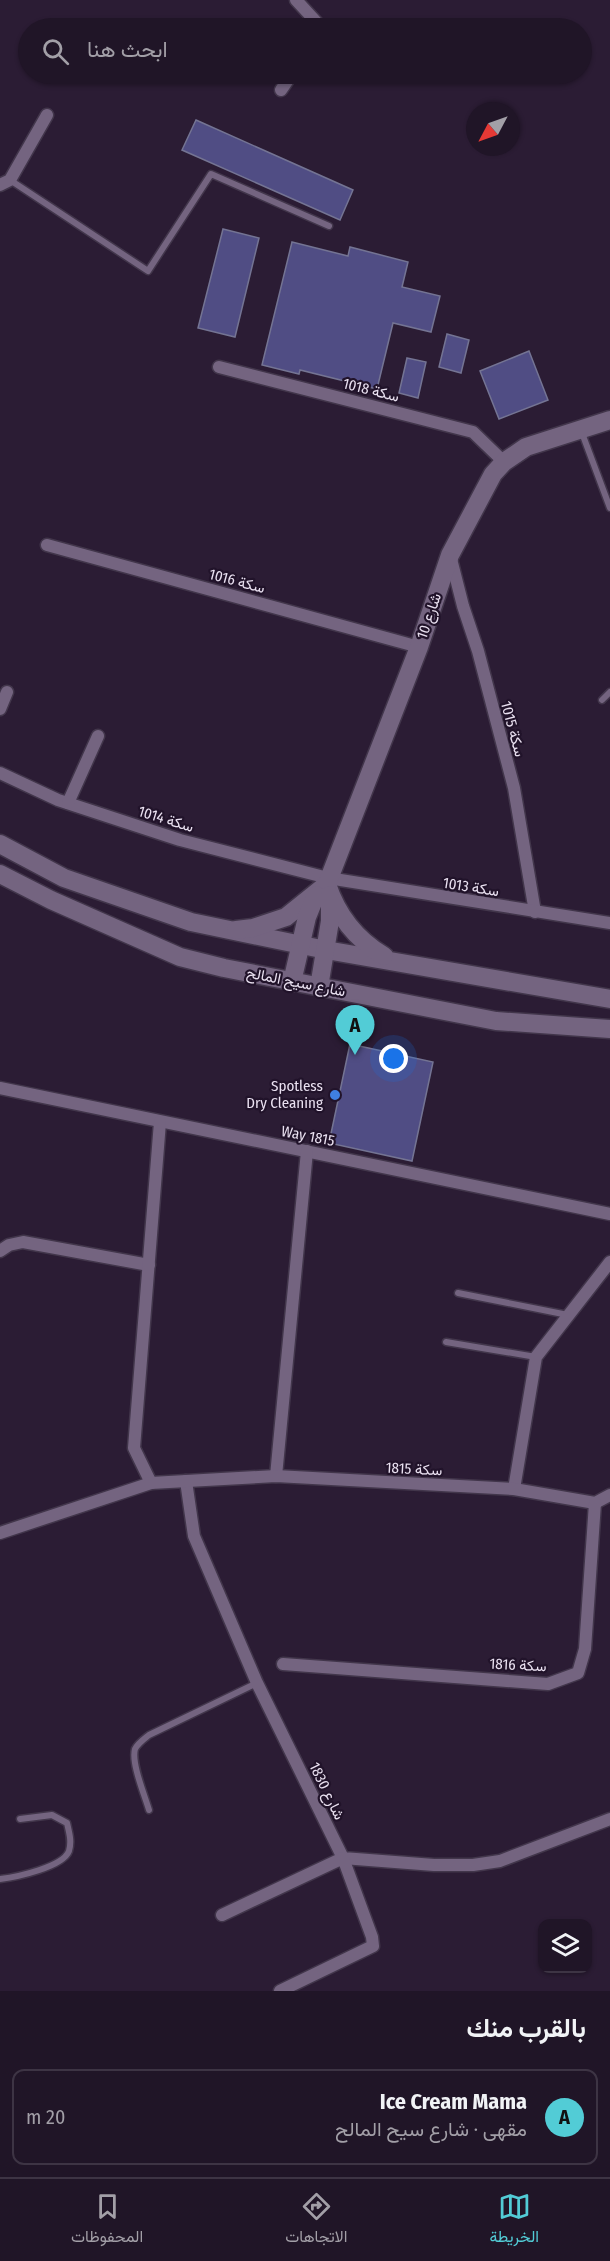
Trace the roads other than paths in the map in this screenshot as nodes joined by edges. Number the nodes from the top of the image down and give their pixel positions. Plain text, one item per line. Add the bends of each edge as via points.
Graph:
1 (296, 0) edge
2 (313, 18) edge
3 (285, 84) edge
4 (281, 90) dead end
5 (47, 115) dead end
6 (5, 183) edge
7 (329, 226) dead end
8 (219, 367) dead end
9 (610, 420) edge
10 (581, 429) junction
11 (504, 462) junction
12 (610, 508) edge
13 (47, 545) dead end
14 (450, 555) junction
15 (419, 647) junction
16 (7, 692) dead end
17 (610, 692) edge
18 (602, 700) dead end
19 (0, 709) edge
20 (98, 736) dead end
21 (0, 772) edge
22 (68, 803) junction
23 (0, 844) edge
24 (1, 875) edge
25 (326, 888) junction
26 (535, 912) junction
27 (610, 923) edge
28 (236, 930) junction
29 (300, 945) junction
30 (326, 950) junction
31 (396, 962) junction
32 (292, 982) junction
33 (319, 987) junction
34 (610, 999) edge
35 (610, 1029) edge
36 (0, 1088) edge
37 (160, 1122) junction
38 (307, 1151) junction
39 (610, 1215) edge
40 (0, 1251) edge
41 (610, 1262) edge
42 (149, 1265) junction
43 (458, 1293) dead end
44 (568, 1316) junction
45 (446, 1342) dead end
46 (536, 1357) junction
47 (276, 1476) junction
48 (186, 1481) junction
49 (152, 1483) junction
50 (514, 1489) junction
51 (610, 1495) edge
52 (595, 1503) junction
53 (0, 1533) edge
54 (283, 1664) dead end
55 (257, 1683) junction
56 (149, 1810) dead end
57 (20, 1819) dead end
58 (610, 1819) edge
59 (343, 1858) junction
60 (0, 1879) edge
61 (222, 1915) dead end
62 (280, 1991) edge

1 - 2 street
3 - 4 street
5 - 6 street
6 - 7 lane via 148,271 211,174
8 - 11 street, سكة 1018 via 473,432
9 - 10 street, شارع 10
10 - 11 street, شارع 10 via 526,447
10 - 12 lane
11 - 14 street, شارع 10 via 493,474
13 - 15 street, سكة 1016
14 - 15 street, شارع 10
14 - 26 street, سكة 1015 via 514,788
15 - 25 street, شارع 10
16 - 19 street
17 - 18 lane
20 - 22 street
21 - 22 street, سكة 1014
22 - 25 street, سكة 1014
23 - 28 street via 64,878 191,922
24 - 32 street, شارع سيح المالح via 180,957
25 - 26 street, سكة 1013
25 - 28 street via 286,917
25 - 29 street, شارع 10 via 311,904
25 - 30 street via 331,907
25 - 31 street via 354,933 366,945
26 - 27 street, سكة 1013
28 - 29 street
29 - 30 street
29 - 32 street, شارع 10
30 - 31 street
30 - 33 street
31 - 34 street
32 - 33 street, شارع سيح المالح
33 - 35 street, شارع سيح المالح via 496,1021
36 - 37 street, Way 1815
37 - 38 street, Way 1815
37 - 42 street
38 - 39 street, Way 1815
38 - 47 street
40 - 42 street via 23,1242
41 - 44 street
42 - 49 street via 134,1448
43 - 44 lane
44 - 46 street
45 - 46 lane
46 - 50 street
47 - 48 street, سكة 1815
47 - 50 street, سكة 1815
48 - 49 street
48 - 55 street, 1830 شارع via 194,1536
49 - 53 street
50 - 52 street, سكة 1815
51 - 52 street
52 - 54 street, سكة 1816 via 585,1649 578,1673 548,1684
55 - 56 lane via 148,1735 140,1743 134,1760
55 - 59 street, 1830 شارع
57 - 60 lane via 52,1815 67,1823 71,1840 68,1853 57,1863
58 - 59 street via 491,1863 434,1865
59 - 61 street
59 - 62 street, 1830 شارع via 373,1946

